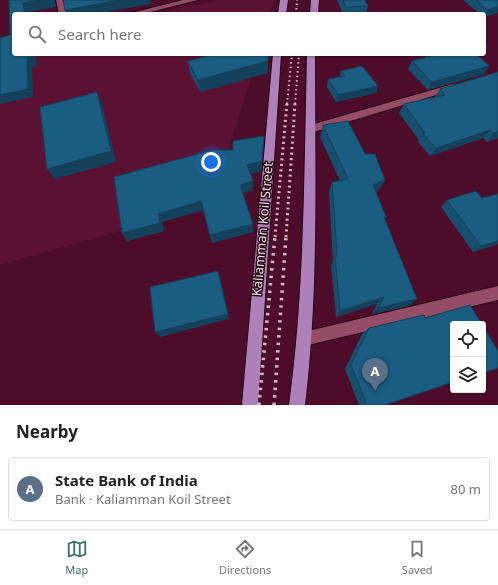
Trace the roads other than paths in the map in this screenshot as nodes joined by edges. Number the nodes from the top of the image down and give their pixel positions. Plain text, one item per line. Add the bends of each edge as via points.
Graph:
1 (60, 0) edge
2 (194, 0) edge
3 (284, 0) edge
4 (315, 0) edge
5 (164, 3) edge
6 (63, 12) edge
7 (137, 12) edge
8 (282, 12) edge
9 (314, 12) edge
10 (277, 56) edge
11 (311, 56) edge
12 (460, 85) edge
13 (311, 129) junction
14 (498, 293) edge
15 (304, 339) junction
16 (250, 405) edge
17 (297, 405) edge

1 - 6 street
2 - 5 street
3 - 8 main road
4 - 9 main road
5 - 7 street
10 - 16 main road, Kaliamman Koil Street
11 - 13 main road
12 - 13 street
13 - 15 main road
14 - 15 street
15 - 17 main road

